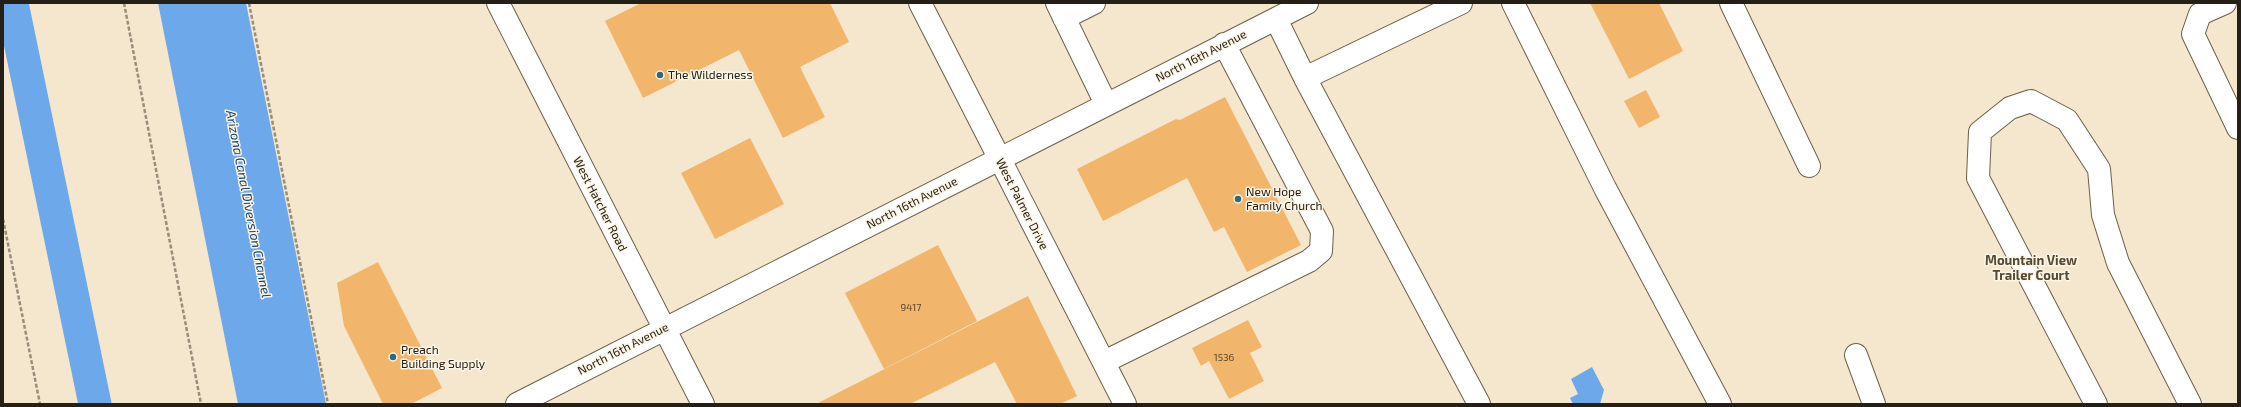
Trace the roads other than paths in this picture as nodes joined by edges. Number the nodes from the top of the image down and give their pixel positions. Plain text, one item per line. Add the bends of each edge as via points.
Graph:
1 (498, 3) edge
2 (920, 3) edge
3 (1094, 3) edge
4 (1461, 3) edge
5 (1513, 3) edge
6 (1731, 3) edge
7 (2225, 3) edge
8 (1291, 9) edge
9 (1061, 10) edge
10 (1224, 44) junction
11 (1305, 78) junction
12 (1106, 104) junction
13 (2238, 128) edge
14 (999, 159) junction
15 (1809, 166) dead end
16 (663, 328) junction
17 (1856, 355) dead end
18 (1104, 362) junction
19 (517, 404) edge
20 (703, 404) edge
21 (1125, 404) edge
22 (1479, 404) edge
23 (1720, 404) edge
24 (1874, 404) edge
25 (2096, 404) edge
26 (2190, 404) edge

1 - 16 street, West Hatcher Road
2 - 14 street, West Palmer Drive
3 - 9 street
4 - 11 street
5 - 23 street via 1605,188
6 - 15 street
7 - 13 street via 2200,14 2193,34
8 - 10 street, North 16th Avenue
8 - 11 street
9 - 12 street
10 - 12 street, North 16th Avenue
10 - 18 street via 1322,231 1321,251 1308,261
11 - 22 street
12 - 14 street, North 16th Avenue
14 - 16 street, North 16th Avenue
14 - 18 street, West Palmer Drive
16 - 19 street, North 16th Avenue
16 - 20 street, West Hatcher Road
17 - 24 street
18 - 21 street, West Palmer Drive
25 - 26 street via 1978,178 1980,132 2010,108 2031,101 2067,120 2098,169 2103,215 2118,263

